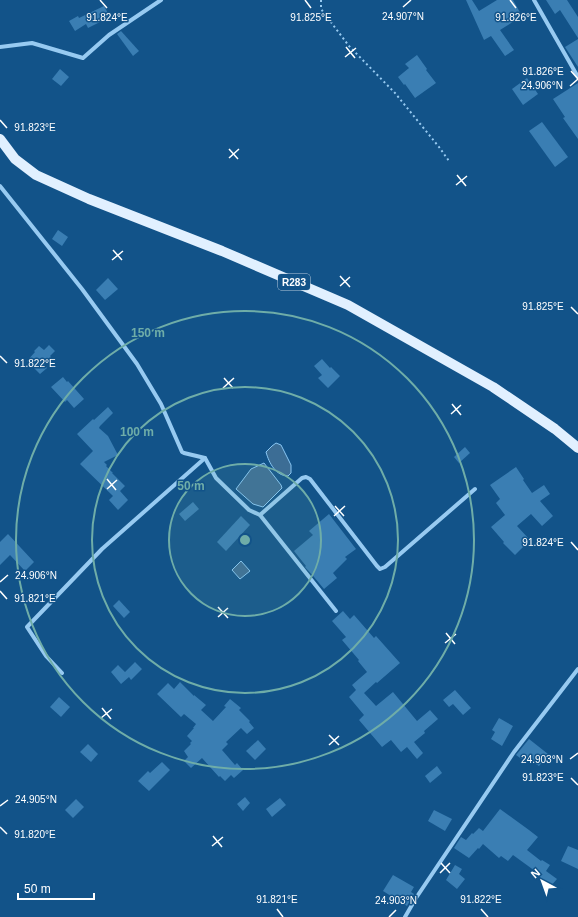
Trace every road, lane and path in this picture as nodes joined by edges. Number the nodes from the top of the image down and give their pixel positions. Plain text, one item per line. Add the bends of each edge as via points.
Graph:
1 (161, 0) edge
2 (320, 0) edge
3 (534, 0) edge
4 (0, 46) edge
5 (578, 77) edge
6 (0, 139) edge
7 (449, 161) dead end
8 (0, 186) edge
9 (578, 448) edge
10 (205, 458) junction
11 (475, 489) dead end
12 (260, 515) junction
13 (336, 611) dead end
14 (578, 669) edge
15 (62, 673) dead end
16 (405, 917) edge

1 - 4 street via 109,35 83,58 32,43
2 - 7 path via 321,9 350,46 395,93
3 - 5 street
6 - 9 main road, R283 via 15,159 36,175 348,305 493,387 555,429
8 - 10 street via 82,289 137,364 161,404 182,452
10 - 12 street via 216,478 249,510
10 - 15 street via 102,549 27,626 46,656
11 - 12 street via 380,569 306,477
12 - 13 street
14 - 16 street via 514,752

